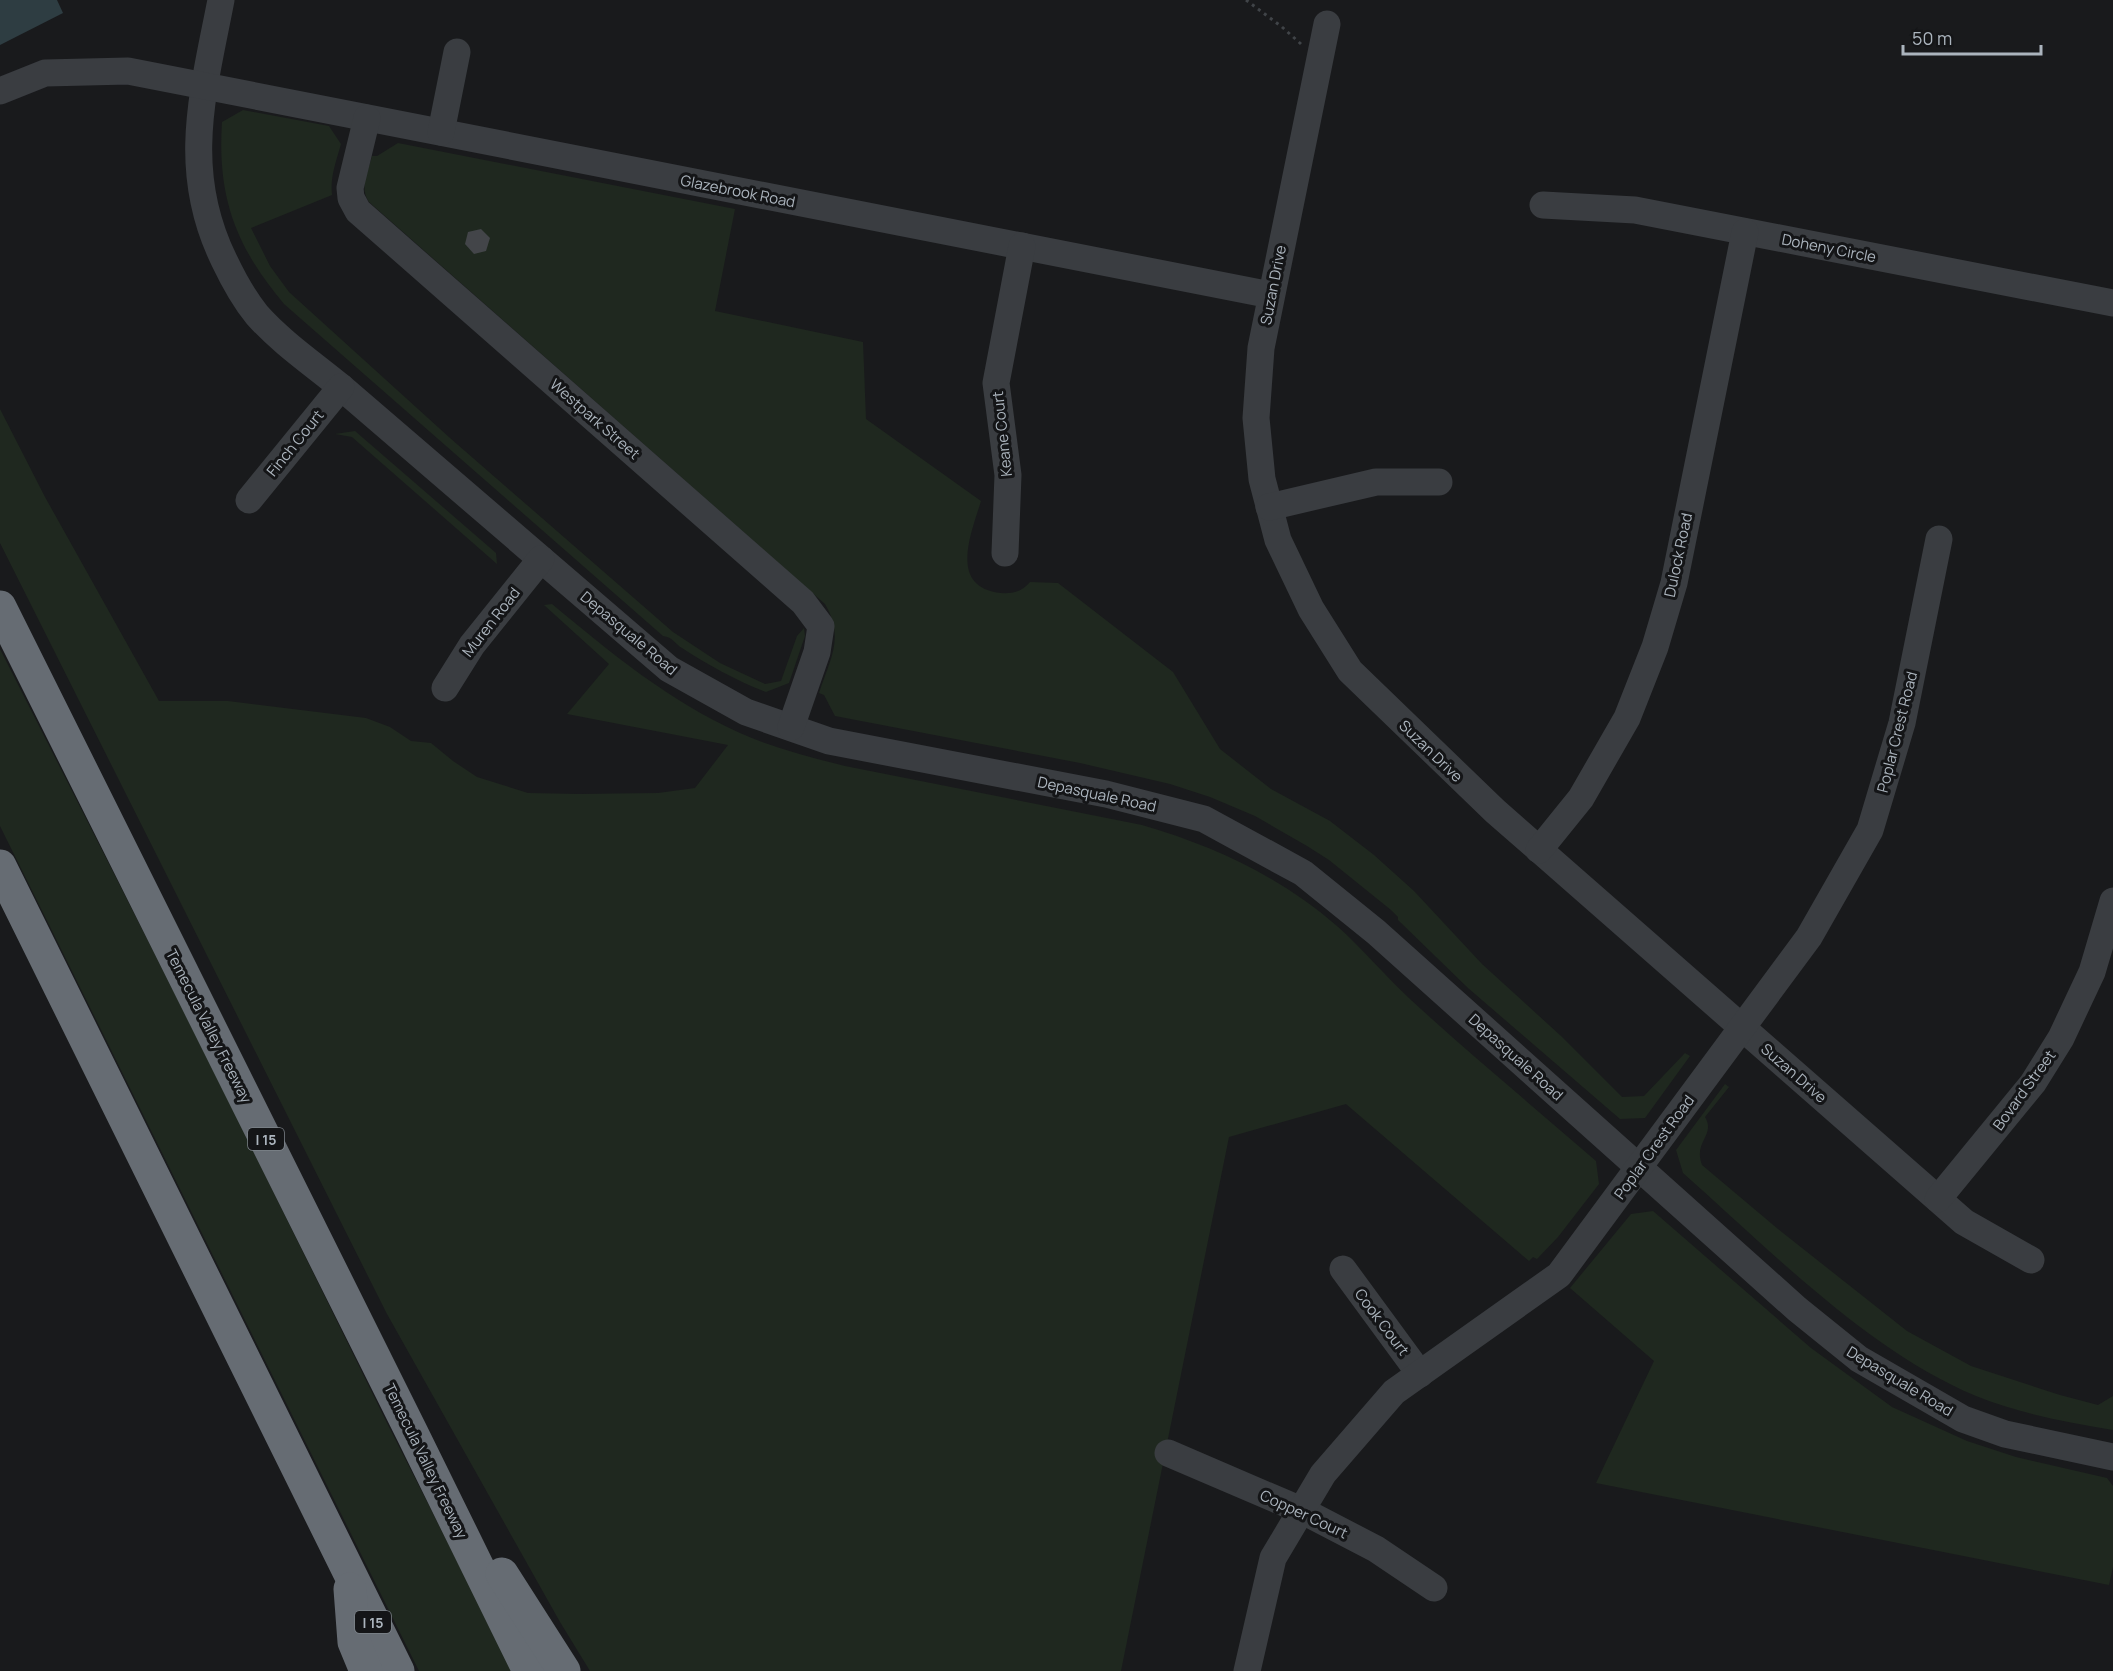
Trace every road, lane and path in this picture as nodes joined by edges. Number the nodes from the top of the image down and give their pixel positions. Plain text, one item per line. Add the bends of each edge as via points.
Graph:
1 (221, 0) edge
2 (1246, 0) edge
3 (1327, 24) dead end
4 (457, 52) dead end
5 (1319, 62) junction
6 (204, 86) junction
7 (0, 91) edge
8 (367, 118) junction
9 (441, 132) junction
10 (1543, 205) dead end
11 (1745, 232) junction
12 (1022, 246) junction
13 (1271, 295) junction
14 (2113, 303) edge
15 (341, 387) junction
16 (1439, 482) dead end
17 (249, 500) dead end
18 (1269, 507) junction
19 (1939, 539) dead end
20 (1005, 553) dead end
21 (541, 559) junction
22 (0, 607) edge
23 (445, 688) dead end
24 (790, 727) junction
25 (1539, 850) junction
26 (0, 866) edge
27 (2113, 901) edge
28 (1742, 1028) junction
29 (1640, 1167) junction
30 (1938, 1199) junction
31 (2031, 1260) dead end
32 (1343, 1269) dead end
33 (1420, 1374) junction
34 (412, 1433) junction
35 (1168, 1453) dead end
36 (2113, 1457) edge
37 (1301, 1510) junction
38 (348, 1572) junction
39 (1434, 1588) dead end
40 (366, 1671) edge
41 (398, 1671) edge
42 (529, 1671) edge
43 (564, 1671) edge
44 (1247, 1671) edge

1 - 6 street, Depasquale Road
2 - 5 path
3 - 5 street, Suzan Drive
4 - 9 street
5 - 13 street, Suzan Drive
6 - 7 street, Glazebrook Road via 128,71 45,73
6 - 8 street, Glazebrook Road
6 - 15 street, Depasquale Road via 197,152 201,198 212,236 232,278 257,314
8 - 9 street, Glazebrook Road
8 - 24 street, Westpark Street via 350,188 358,211 803,602 821,626 817,652
9 - 12 street, Glazebrook Road
10 - 11 street, Doheny Circle via 1635,210
11 - 14 street, Doheny Circle
11 - 25 street, Dulock Road via 1674,583 1655,647 1627,718 1581,798
12 - 13 street, Glazebrook Road
12 - 20 street, Keane Court via 996,383 1008,476
13 - 18 street, Suzan Drive via 1261,348 1256,418
15 - 17 street, Finch Court
15 - 21 street, Depasquale Road
16 - 18 street via 1376,482
18 - 25 street, Suzan Drive via 1278,540 1311,609 1350,671
19 - 28 street, Poplar Crest Road via 1902,723 1870,830 1809,937
21 - 23 street, Muren Road via 472,645
21 - 24 street, Depasquale Road via 669,669 746,712
22 - 34 highway, Temecula Valley Freeway / I 15
24 - 29 street, Depasquale Road via 829,741 1106,794 1204,819 1303,873 1367,924
25 - 28 street, Suzan Drive
26 - 38 highway, I 15
27 - 30 street, Bovard Street via 2092,972 2061,1038 2033,1083
28 - 29 street, Poplar Crest Road
28 - 30 street, Suzan Drive
29 - 33 street, Poplar Crest Road via 1559,1275
29 - 36 street, Depasquale Road via 1797,1309 1859,1359 1963,1419 2005,1434
30 - 31 street, Suzan Drive via 1964,1222
32 - 33 street, Cook Court
33 - 37 street, Poplar Crest Road via 1394,1392 1323,1473
34 - 42 highway, Temecula Valley Freeway / I 15
34 - 43 highway
35 - 37 street, Copper Court
37 - 39 street, Copper Court via 1376,1549
37 - 44 street, Poplar Crest Road via 1273,1558
38 - 40 highway via 354,1642
38 - 41 highway, I 15

